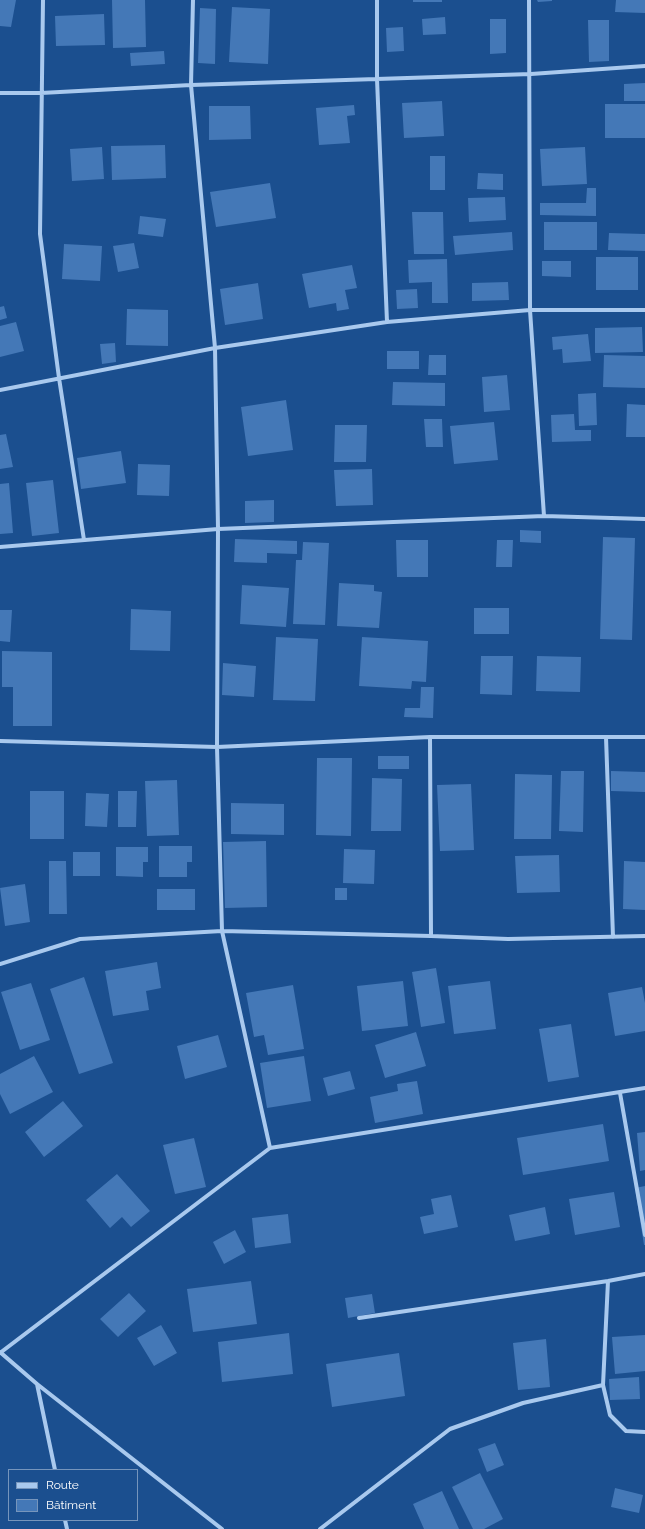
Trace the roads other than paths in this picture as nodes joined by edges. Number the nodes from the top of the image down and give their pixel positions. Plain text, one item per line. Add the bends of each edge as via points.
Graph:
1 (43, 0) edge
2 (193, 0) edge
3 (377, 0) edge
4 (529, 0) edge
5 (645, 66) edge
6 (530, 74) junction
7 (377, 79) junction
8 (191, 85) junction
9 (0, 93) edge
10 (41, 93) junction
11 (530, 310) junction
12 (645, 310) edge
13 (387, 322) junction
14 (215, 348) junction
15 (59, 378) junction
16 (0, 390) edge
17 (544, 516) junction
18 (645, 519) edge
19 (218, 529) junction
20 (84, 540) junction
21 (0, 547) edge
22 (430, 737) junction
23 (606, 737) junction
24 (645, 737) edge
25 (0, 741) edge
26 (216, 746) junction
27 (222, 931) junction
28 (431, 936) junction
29 (645, 936) edge
30 (613, 937) junction
31 (0, 964) edge
32 (645, 1088) edge
33 (620, 1093) junction
34 (270, 1148) junction
35 (645, 1235) edge
36 (645, 1274) edge
37 (608, 1281) junction
38 (359, 1318) dead end
39 (0, 1353) edge
40 (37, 1384) junction
41 (603, 1385) junction
42 (645, 1432) edge
43 (54, 1469) edge
44 (222, 1529) edge
45 (320, 1529) edge

1 - 10 street
2 - 8 street
3 - 7 street
4 - 6 street
5 - 6 street
6 - 7 street
6 - 11 street
7 - 8 street
7 - 13 street
8 - 10 street
8 - 14 street
9 - 10 street
10 - 15 street via 40,234
11 - 12 street
11 - 13 street
11 - 17 street
13 - 14 street
14 - 15 street
14 - 19 street
15 - 16 street
15 - 20 street
17 - 18 street
17 - 19 street
19 - 20 street
19 - 26 street
20 - 21 street
22 - 23 street
22 - 26 street
22 - 28 street
23 - 24 street
23 - 30 street
25 - 26 street
26 - 27 street
27 - 28 street
27 - 31 street via 80,939
27 - 34 street
28 - 30 street via 508,940
29 - 30 street
32 - 33 street
33 - 34 street
33 - 35 street
34 - 39 street
36 - 37 street
37 - 38 street
37 - 41 street
39 - 40 street
40 - 43 street
40 - 44 street
41 - 42 street via 610,1415 626,1431
41 - 45 street via 523,1403 450,1429

